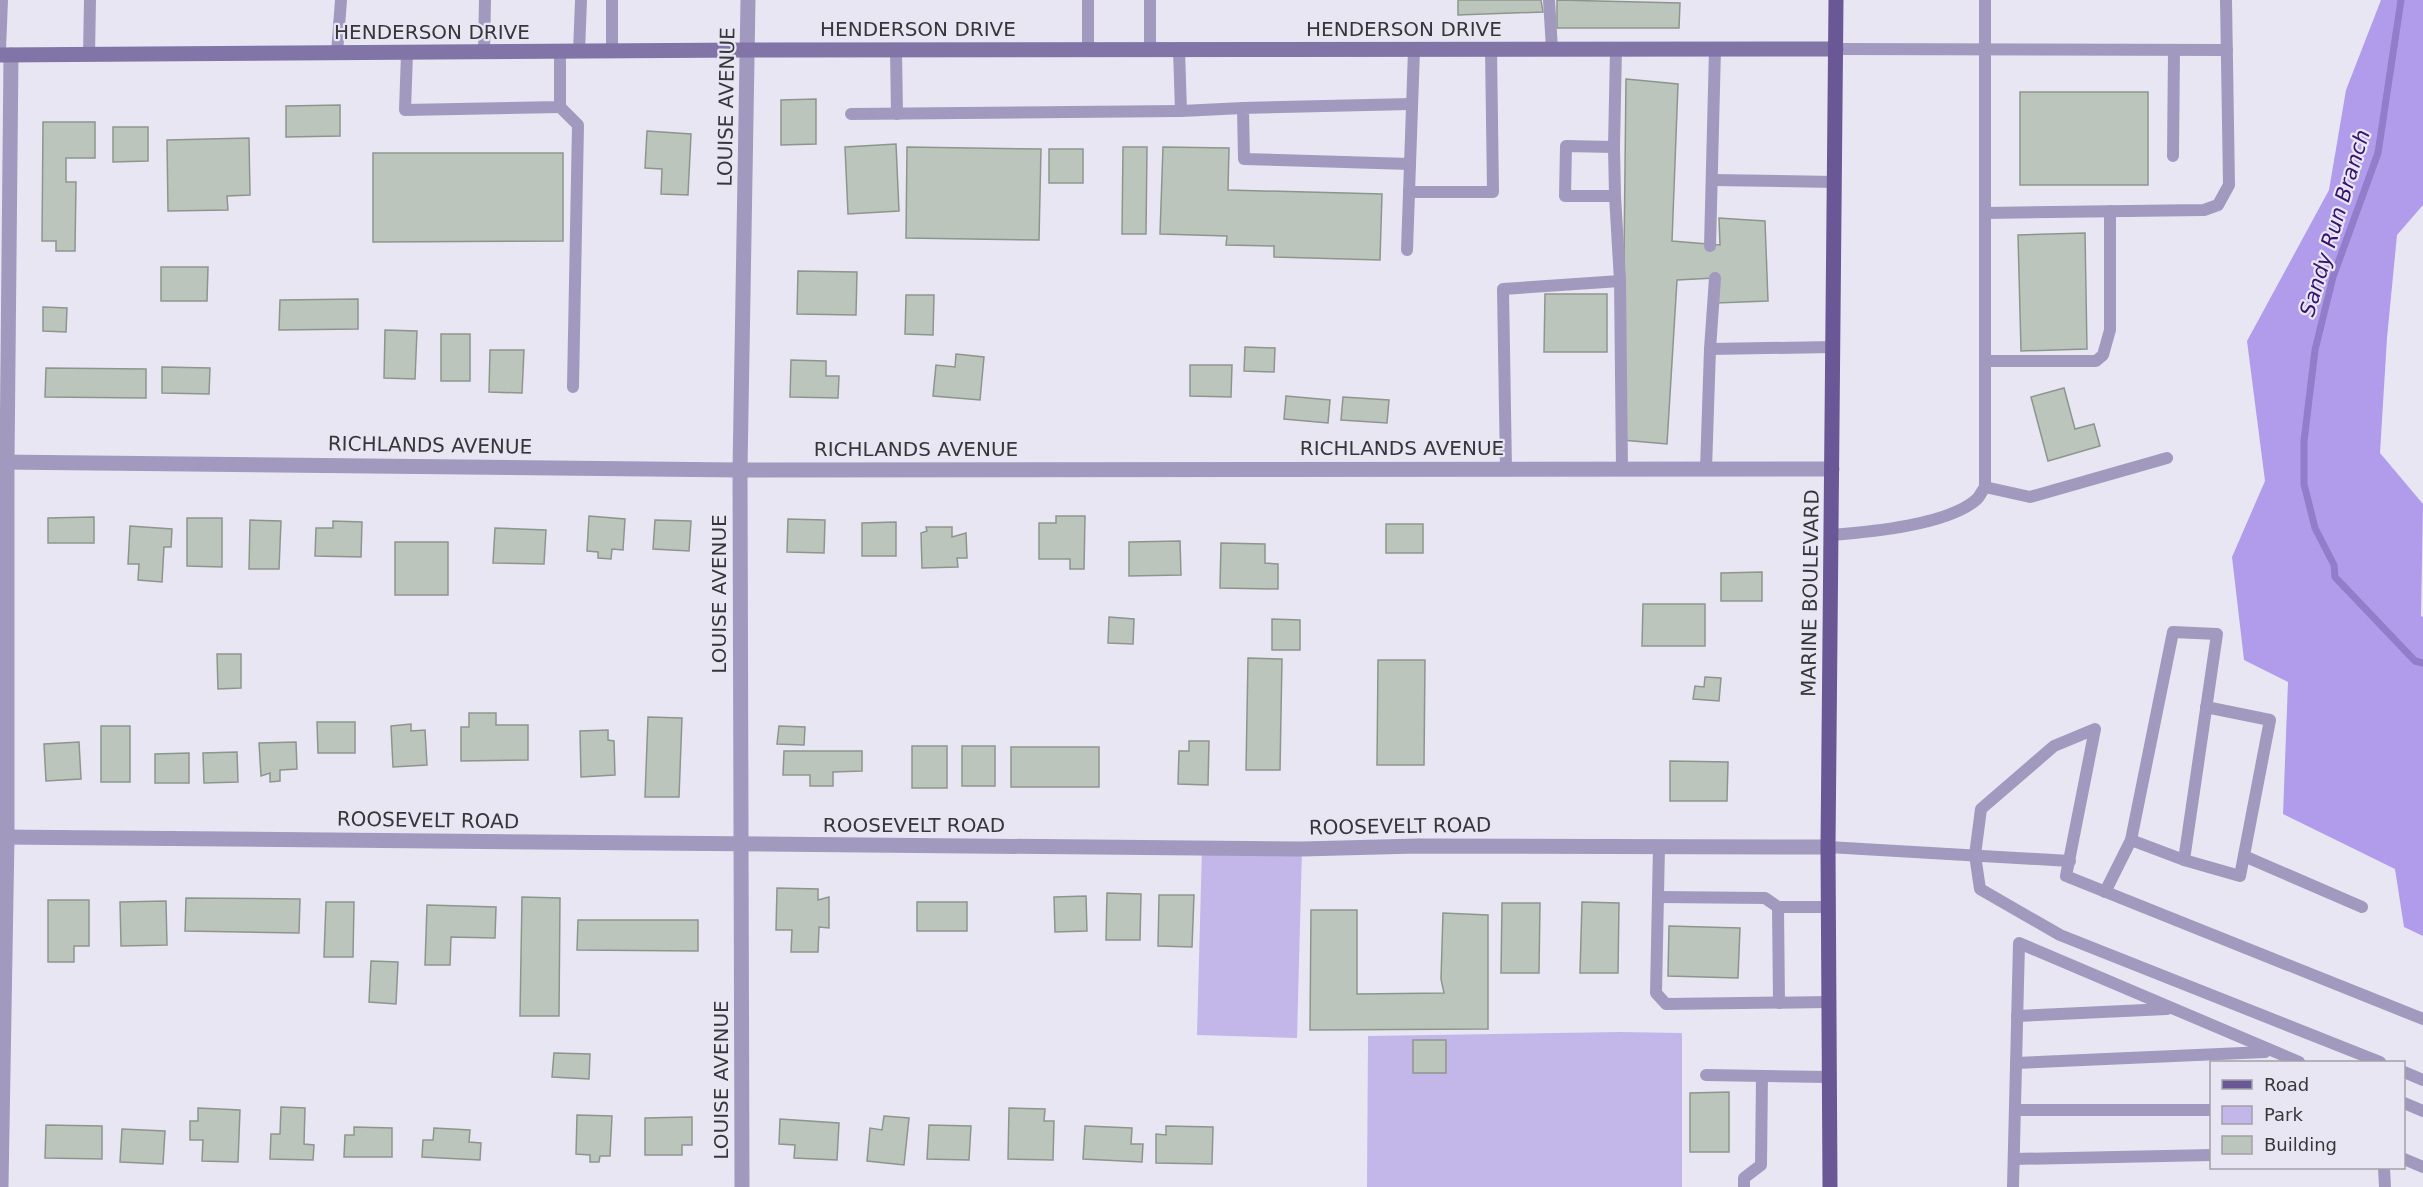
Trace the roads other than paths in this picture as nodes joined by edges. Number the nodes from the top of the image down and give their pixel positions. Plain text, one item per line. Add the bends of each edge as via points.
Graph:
1 (3, 0) edge
2 (90, 0) edge
3 (341, 0) edge
4 (485, 0) edge
5 (581, 0) edge
6 (612, 0) edge
7 (748, 0) edge
8 (1088, 0) edge
9 (1150, 0) edge
10 (1549, 0) edge
11 (1836, 0) edge
12 (1984, 0) edge
13 (2226, 0) edge
14 (1616, 49) junction
15 (1715, 49) junction
16 (1836, 49) junction
17 (748, 50) junction
18 (896, 50) junction
19 (1088, 50) junction
20 (1150, 50) junction
21 (1179, 50) junction
22 (1414, 50) junction
23 (1491, 50) junction
24 (1552, 50) junction
25 (1985, 50) junction
26 (2174, 50) junction
27 (612, 51) junction
28 (2227, 51) junction
29 (484, 52) junction
30 (560, 52) junction
31 (579, 52) junction
32 (4, 53) edge
33 (337, 53) junction
34 (407, 53) junction
35 (89, 55) junction
36 (1411, 104) junction
37 (560, 107) junction
38 (1243, 108) junction
39 (1181, 111) junction
40 (851, 114) dead end
41 (897, 114) junction
42 (1614, 147) junction
43 (2174, 156) dead end
44 (1410, 164) junction
45 (1712, 180) junction
46 (1835, 182) junction
47 (1409, 192) junction
48 (1615, 196) junction
49 (2110, 212) junction
50 (1985, 213) junction
51 (1710, 246) dead end
52 (1407, 250) dead end
53 (1715, 278) dead end
54 (1620, 281) junction
55 (1833, 347) junction
56 (1710, 349) junction
57 (1985, 361) junction
58 (573, 387) dead end
59 (2167, 458) dead end
60 (3, 462) edge
61 (1506, 469) junction
62 (1622, 469) junction
63 (1706, 469) junction
64 (1833, 469) junction
65 (740, 470) junction
66 (1985, 488) junction
67 (1832, 535) junction
68 (2206, 707) junction
69 (3, 837) edge
70 (2131, 840) junction
71 (741, 845) junction
72 (1659, 846) junction
73 (1828, 847) junction
74 (1975, 855) junction
75 (2244, 856) junction
76 (2184, 860) junction
77 (2070, 861) junction
78 (2105, 892) junction
79 (1658, 897) junction
80 (1828, 907) junction
81 (2362, 907) dead end
82 (1778, 908) junction
83 (1829, 1002) junction
84 (1779, 1003) junction
85 (2171, 1009) junction
86 (2017, 1016) junction
87 (2423, 1019) edge
88 (2270, 1052) junction
89 (2296, 1061) edge
90 (2377, 1061) edge
91 (2016, 1063) junction
92 (2405, 1073) edge
93 (1706, 1075) dead end
94 (1762, 1076) junction
95 (1829, 1077) junction
96 (2423, 1080) edge
97 (2405, 1104) edge
98 (2015, 1110) junction
99 (2210, 1110) edge
100 (2423, 1111) edge
101 (2210, 1155) edge
102 (2014, 1159) junction
103 (2405, 1160) edge
104 (2423, 1167) edge
105 (2384, 1169) edge
106 (1, 1187) edge
107 (742, 1187) edge
108 (1744, 1187) edge
109 (1830, 1187) edge
110 (2013, 1187) edge
111 (2385, 1187) edge

1 - 32 lane
2 - 35 lane
3 - 33 lane
4 - 29 lane
5 - 31 lane
6 - 27 lane
7 - 17 street, LOUISE AVENUE
8 - 19 lane
9 - 20 lane
10 - 24 lane
11 - 16 main road, MARINE BOULEVARD
12 - 25 lane
13 - 28 lane
14 - 15 main road, HENDERSON DRIVE
14 - 24 main road, HENDERSON DRIVE
14 - 42 lane
15 - 16 main road, HENDERSON DRIVE
15 - 45 lane
16 - 25 lane
16 - 46 main road, MARINE BOULEVARD
17 - 18 main road, HENDERSON DRIVE
17 - 27 main road, HENDERSON DRIVE
17 - 65 street, LOUISE AVENUE
18 - 19 main road, HENDERSON DRIVE
18 - 41 lane
19 - 20 main road, HENDERSON DRIVE
20 - 21 main road, HENDERSON DRIVE
21 - 22 main road, HENDERSON DRIVE
21 - 39 lane
22 - 23 main road, HENDERSON DRIVE
22 - 36 lane
23 - 24 main road, HENDERSON DRIVE
23 - 47 lane via 1493,192
25 - 26 lane
25 - 50 lane
26 - 28 lane
26 - 43 lane
27 - 31 main road, HENDERSON DRIVE
28 - 49 lane via 2229,185 2224,199 2218,206 2204,210
29 - 30 main road, HENDERSON DRIVE
29 - 34 main road, HENDERSON DRIVE
30 - 31 main road, HENDERSON DRIVE
30 - 37 lane
32 - 35 main road, HENDERSON DRIVE
32 - 60 street
33 - 34 main road, HENDERSON DRIVE
33 - 35 main road, HENDERSON DRIVE
34 - 37 lane via 405,110
36 - 38 lane
36 - 44 lane
37 - 58 lane via 578,125
38 - 39 lane
38 - 44 lane via 1244,159
39 - 41 lane
40 - 41 lane
42 - 48 lane
42 - 48 lane via 1566,146 1565,196
44 - 47 lane
45 - 46 lane
45 - 51 lane
46 - 55 main road, MARINE BOULEVARD
47 - 52 lane
48 - 54 lane
49 - 50 lane
49 - 57 lane via 2110,330 2103,355 2096,361
50 - 57 lane
53 - 56 lane
54 - 61 lane via 1503,289
54 - 62 lane
55 - 56 lane
55 - 64 main road, MARINE BOULEVARD
56 - 63 lane
57 - 66 lane
59 - 66 lane via 2030,497
60 - 65 street, RICHLANDS AVENUE
60 - 69 street
61 - 62 street, RICHLANDS AVENUE
61 - 65 street, RICHLANDS AVENUE
62 - 63 street, RICHLANDS AVENUE
63 - 64 street, RICHLANDS AVENUE
64 - 67 main road, MARINE BOULEVARD
65 - 71 street, LOUISE AVENUE
66 - 67 lane via 1977,499 1951,515 1876,532
67 - 73 main road, MARINE BOULEVARD
68 - 70 lane via 2217,634 2173,632
68 - 75 lane via 2270,720
68 - 76 lane
69 - 71 street, ROOSEVELT ROAD
69 - 106 street
70 - 76 lane
70 - 78 lane
71 - 72 street, ROOSEVELT ROAD via 1302,849
71 - 107 street, LOUISE AVENUE
72 - 73 street, ROOSEVELT ROAD
72 - 79 lane
73 - 74 lane
73 - 80 main road, MARINE BOULEVARD
74 - 77 lane
74 - 77 lane via 1981,809 2054,746 2095,729
74 - 90 lane via 1980,889 2060,935
75 - 76 lane via 2240,876
75 - 81 lane
77 - 78 lane via 2066,876
78 - 87 lane
79 - 82 lane via 1765,898
79 - 84 lane via 1656,993 1666,1004
80 - 82 lane
80 - 83 main road, MARINE BOULEVARD
82 - 84 lane
83 - 84 lane
83 - 95 main road, MARINE BOULEVARD
85 - 86 lane
85 - 86 lane via 2019,943
85 - 88 lane
86 - 91 lane
88 - 89 lane
88 - 91 lane
91 - 98 lane
92 - 96 lane
93 - 94 lane
94 - 95 lane
94 - 108 lane via 1761,1164 1744,1178
95 - 109 main road, MARINE BOULEVARD
97 - 100 lane
98 - 99 lane
98 - 102 lane
101 - 102 lane
102 - 110 lane
103 - 104 lane
105 - 111 lane

